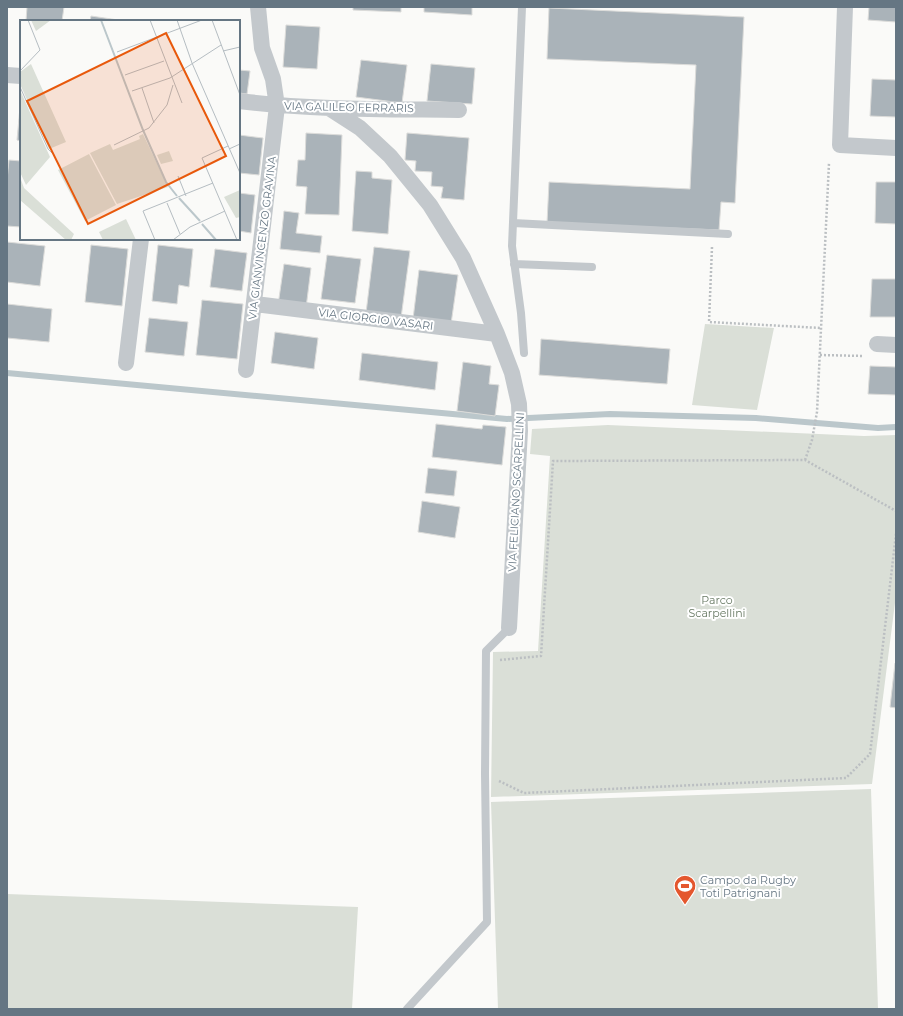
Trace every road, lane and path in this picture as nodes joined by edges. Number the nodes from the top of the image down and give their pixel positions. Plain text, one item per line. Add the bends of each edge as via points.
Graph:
1 (258, 7) edge
2 (522, 7) edge
3 (844, 7) edge
4 (7, 75) edge
5 (20, 76) edge
6 (240, 101) edge
7 (277, 106) junction
8 (329, 108) junction
9 (459, 110) dead end
10 (896, 148) edge
11 (829, 163) dead end
12 (513, 223) junction
13 (713, 233) junction
14 (728, 234) dead end
15 (141, 240) edge
16 (514, 264) junction
17 (592, 268) dead end
18 (255, 304) junction
19 (821, 328) junction
20 (497, 334) junction
21 (896, 345) edge
22 (872, 350) joint
23 (524, 353) dead end
24 (820, 355) junction
25 (126, 363) dead end
26 (246, 370) dead end
27 (805, 460) junction
28 (896, 511) edge
29 (896, 534) edge
30 (509, 628) joint
31 (486, 661) junction
32 (485, 774) junction
33 (407, 1009) edge

1 - 7 street, VIA GIANVINCENZO GRAVINA via 262,48 273,79
2 - 12 lane
3 - 10 street via 840,145
4 - 5 street
6 - 7 street, VIA GALILEO FERRARIS
7 - 8 street, VIA GALILEO FERRARIS
7 - 18 street, VIA GIANVINCENZO GRAVINA
8 - 9 street, VIA GALILEO FERRARIS
8 - 20 street, VIA FELICIANO SCARPELLINI via 360,128 390,156 430,205 463,258
11 - 19 path
12 - 13 lane
12 - 16 lane
13 - 14 lane
13 - 19 path via 709,322
15 - 25 street
16 - 17 lane
16 - 23 lane
18 - 20 street, VIA GIORGIO VASARI
18 - 26 street, VIA GIANVINCENZO GRAVINA
19 - 24 path
20 - 30 street, VIA FELICIANO SCARPELLINI via 512,373 519,404 520,431
21 - 22 street
22 - 24 path
24 - 27 path via 817,412
27 - 28 path
27 - 31 path via 553,460 541,656
29 - 32 path via 870,754 846,778 524,793
30 - 31 lane via 486,651
31 - 32 lane
32 - 33 lane via 487,922

